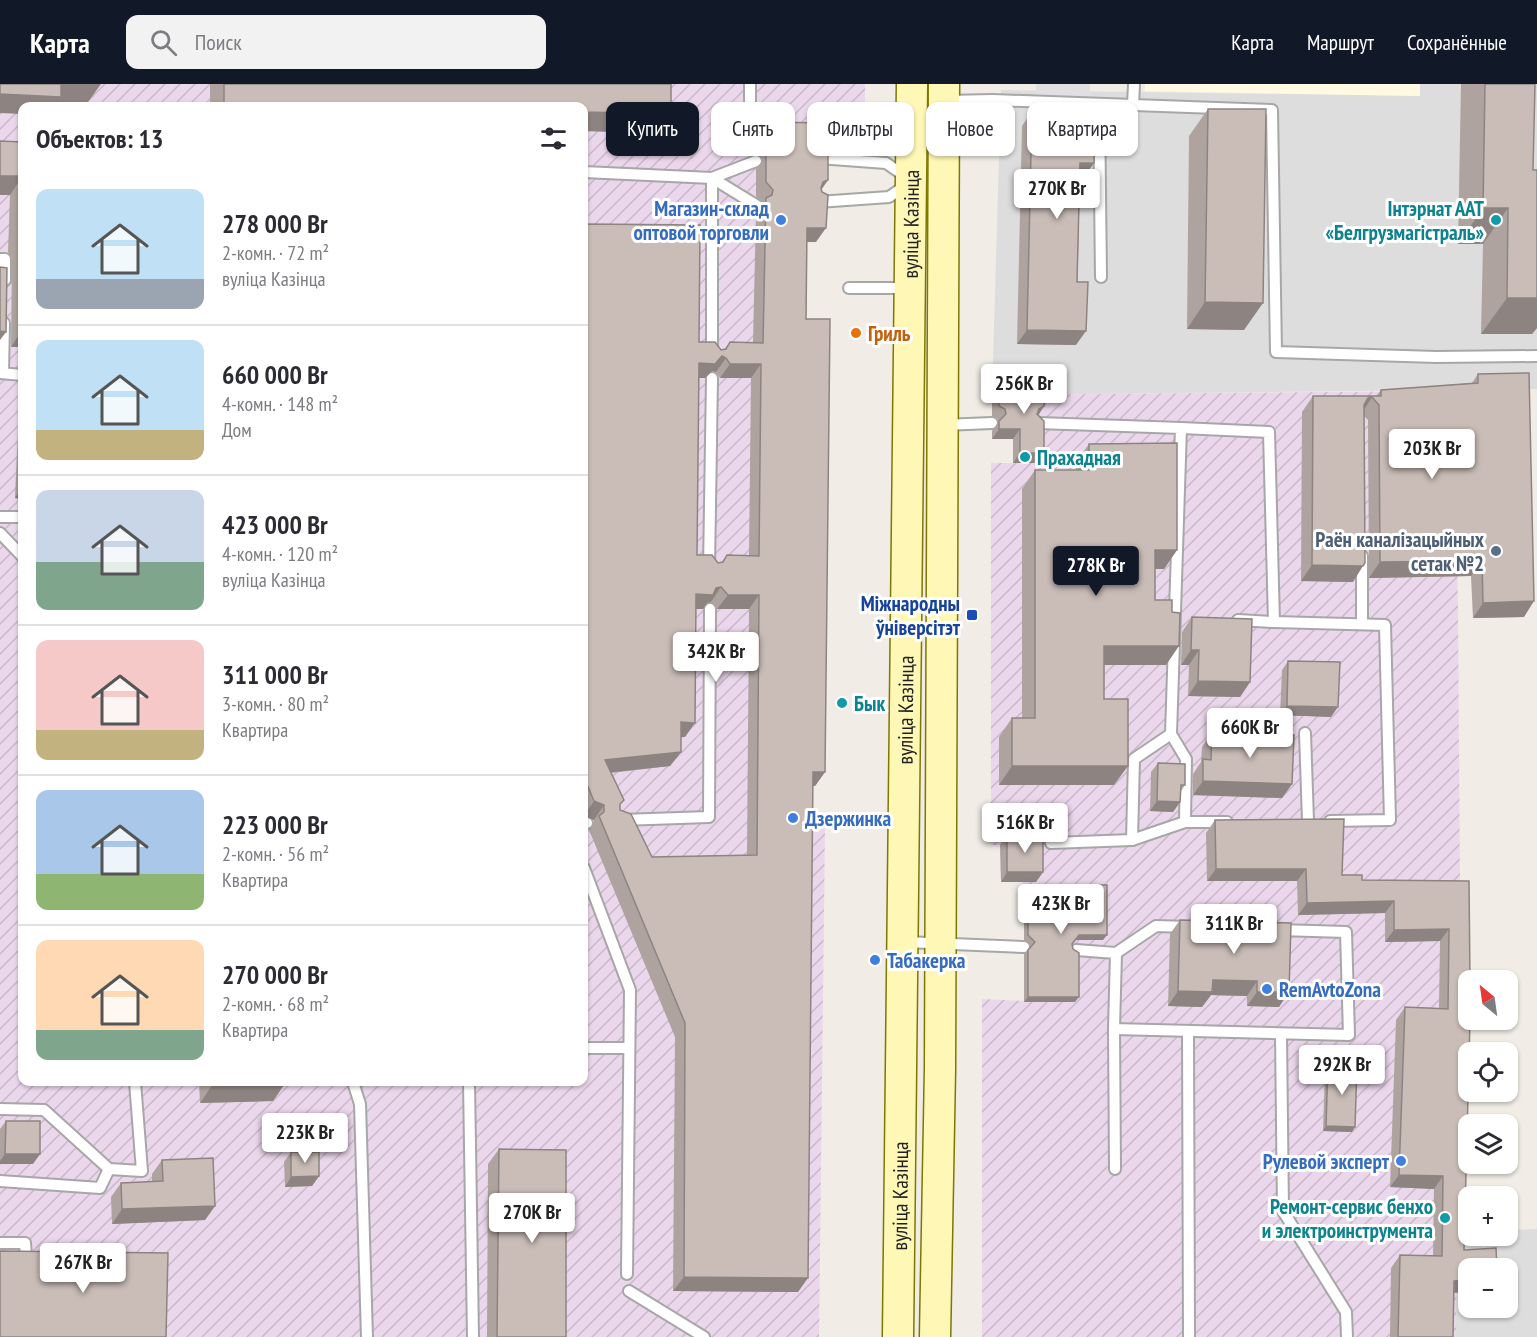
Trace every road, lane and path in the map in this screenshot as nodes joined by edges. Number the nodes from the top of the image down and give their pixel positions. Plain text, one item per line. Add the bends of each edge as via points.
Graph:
1 (750, 84) edge
2 (912, 84) edge
3 (1134, 84) edge
4 (944, 93) edge
5 (750, 102) edge
6 (1046, 102) edge
7 (1133, 102) edge
8 (1138, 105) edge
9 (1100, 156) edge
10 (818, 158) edge
11 (756, 161) dead end
12 (588, 172) edge
13 (712, 178) junction
14 (912, 181) junction
15 (818, 202) edge
16 (756, 205) dead end
17 (0, 259) edge
18 (1101, 277) dead end
19 (849, 288) dead end
20 (909, 288) junction
21 (4, 293) edge
22 (4, 316) edge
23 (1537, 356) edge
24 (712, 357) edge
25 (1, 373) edge
26 (18, 375) edge
27 (712, 378) edge
28 (992, 423) dead end
29 (1038, 423) edge
30 (943, 424) junction
31 (1181, 428) junction
32 (0, 517) edge
33 (18, 517) edge
34 (0, 533) edge
35 (1362, 545) edge
36 (18, 552) edge
37 (709, 570) edge
38 (710, 609) edge
39 (1231, 620) edge
40 (1274, 622) junction
41 (1362, 624) junction
42 (1305, 733) dead end
43 (1171, 734) junction
44 (617, 820) edge
45 (1185, 822) junction
46 (1241, 822) edge
47 (1132, 840) junction
48 (1051, 843) dead end
49 (588, 879) edge
50 (1203, 928) edge
51 (1263, 929) edge
52 (902, 942) junction
53 (939, 944) junction
54 (1024, 947) dead end
55 (1076, 950) edge
56 (1116, 952) junction
57 (1114, 1029) junction
58 (1188, 1032) junction
59 (1281, 1034) junction
60 (588, 1048) edge
61 (628, 1048) junction
62 (135, 1086) edge
63 (354, 1086) edge
64 (469, 1086) edge
65 (0, 1109) edge
66 (109, 1169) junction
67 (1115, 1169) dead end
68 (0, 1181) edge
69 (0, 1243) edge
70 (26, 1256) edge
71 (627, 1274) dead end
72 (628, 1291) dead end
73 (898, 1331) edge
74 (936, 1332) edge
75 (367, 1337) edge
76 (473, 1337) edge
77 (704, 1337) edge
78 (1189, 1337) edge
79 (1347, 1337) edge

1 - 5 lane
2 - 14 main road, вуліца Казінца
3 - 7 lane
4 - 6 lane
4 - 30 main road, вуліца Казінца
8 - 23 lane via 1272,110 1276,352
9 - 18 lane
10 - 14 lane via 886,163
11 - 13 lane
12 - 13 lane
13 - 16 lane
13 - 24 lane
14 - 15 lane via 889,197
14 - 20 main road, вуліца Казінца
17 - 21 lane via 5,259
19 - 20 lane
20 - 52 main road, вуліца Казінца
22 - 25 lane
25 - 26 lane
27 - 37 lane
28 - 30 lane
29 - 31 lane
30 - 53 main road, вуліца Казінца
31 - 40 lane via 1269,432
31 - 43 lane via 1182,617
32 - 33 lane
34 - 36 lane
35 - 41 lane
38 - 44 lane via 709,817
39 - 40 lane
40 - 41 lane
41 - 42 lane via 1386,625 1390,820 1303,821
43 - 45 lane via 1186,759
43 - 47 lane via 1134,759
45 - 46 lane
45 - 47 lane
47 - 48 lane
49 - 61 lane via 630,990
50 - 56 lane via 1156,926
51 - 59 lane via 1346,932 1349,1035
52 - 53 lane
52 - 73 main road, вуліца Казінца
53 - 54 lane
53 - 74 main road, вуліца Казінца
55 - 56 lane
56 - 57 lane
57 - 58 lane
57 - 67 lane
58 - 59 lane
58 - 78 lane
59 - 79 lane via 1283,1211 1346,1312
60 - 61 lane
61 - 71 lane
62 - 66 lane via 142,1171
63 - 75 lane via 360,1104
64 - 76 lane
65 - 66 lane via 44,1110
66 - 68 lane via 100,1188
69 - 70 lane via 25,1243
72 - 77 lane
73 - 74 main road via 915,1313 932,1319

